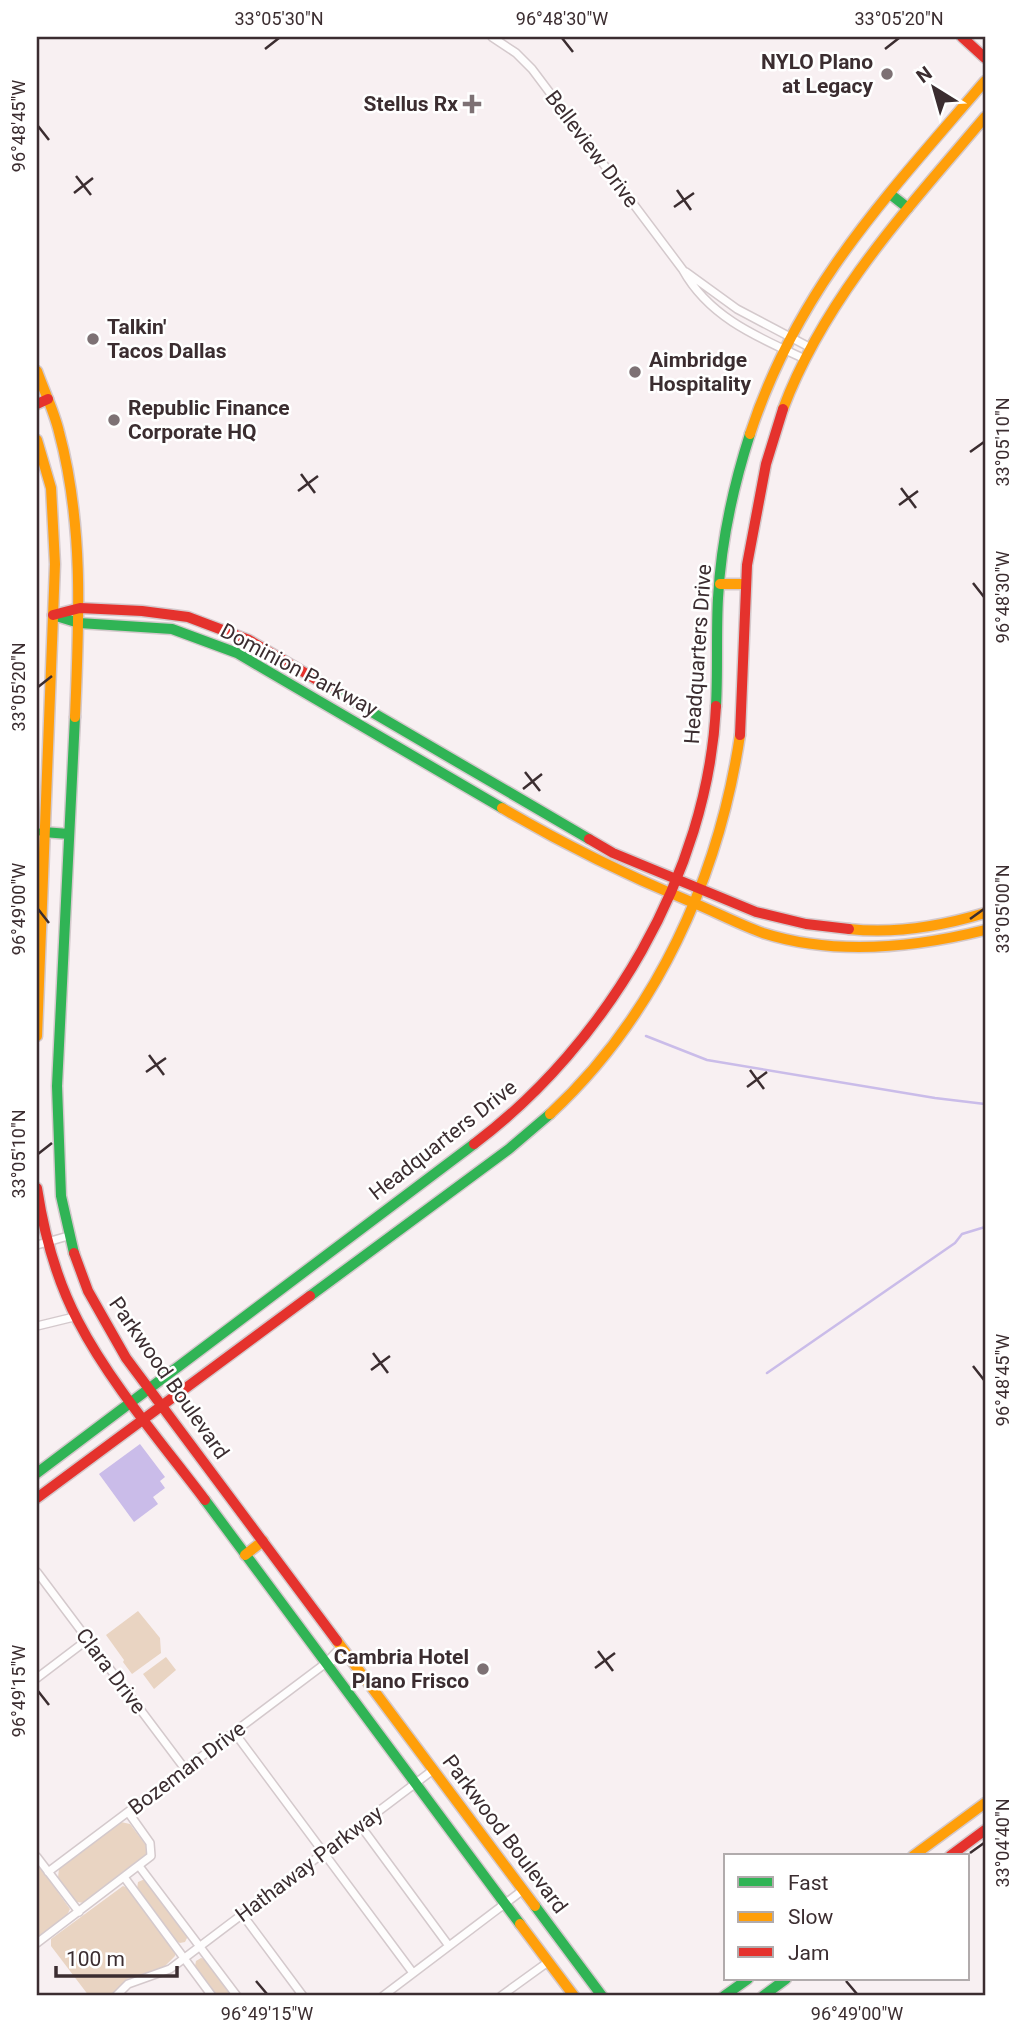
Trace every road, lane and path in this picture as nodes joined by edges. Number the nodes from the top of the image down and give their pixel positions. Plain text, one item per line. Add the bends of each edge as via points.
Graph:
1 (492, 37) edge
2 (962, 37) edge
3 (985, 58) edge
4 (985, 81) edge
5 (985, 117) edge
6 (890, 194) junction
7 (908, 208) junction
8 (683, 270) junction
9 (791, 338) junction
10 (811, 348) junction
11 (785, 350) junction
12 (805, 359) junction
13 (37, 371) edge
14 (48, 399) junction
15 (37, 404) edge
16 (37, 440) edge
17 (720, 584) junction
18 (745, 584) junction
19 (80, 608) junction
20 (53, 615) junction
21 (79, 623) junction
22 (211, 625) junction
23 (205, 641) junction
24 (513, 795) junction
25 (505, 809) junction
26 (43, 832) junction
27 (69, 834) junction
28 (676, 877) junction
29 (700, 887) junction
30 (669, 893) junction
31 (694, 902) junction
32 (985, 913) edge
33 (985, 930) edge
34 (37, 1022) edge
35 (60, 1031) junction
36 (37, 1036) edge
37 (37, 1188) edge
38 (68, 1236) junction
39 (42, 1243) edge
40 (74, 1317) junction
41 (37, 1326) edge
42 (148, 1389) junction
43 (131, 1402) junction
44 (162, 1406) junction
45 (144, 1419) junction
46 (37, 1473) edge
47 (37, 1498) edge
48 (263, 1541) junction
49 (245, 1555) junction
50 (37, 1572) edge
51 (88, 1640) junction
52 (341, 1647) junction
53 (348, 1656) junction
54 (326, 1663) junction
55 (37, 1678) edge
56 (234, 1732) junction
57 (185, 1769) junction
58 (433, 1770) junction
59 (415, 1784) junction
60 (985, 1802) edge
61 (128, 1812) junction
62 (360, 1825) junction
63 (985, 1830) edge
64 (324, 1853) junction
65 (916, 1854) edge
66 (953, 1854) edge
67 (37, 1857) edge
68 (139, 1866) junction
69 (48, 1872) junction
70 (124, 1878) junction
71 (523, 1890) junction
72 (505, 1904) junction
73 (79, 1912) junction
74 (242, 1914) junction
75 (37, 1944) edge
76 (200, 1946) junction
77 (449, 1946) junction
78 (184, 1959) junction
79 (548, 1962) junction
80 (413, 1973) junction
81 (747, 1980) edge
82 (785, 1980) edge
83 (116, 1996) edge
84 (212, 1996) edge
85 (237, 1996) edge
86 (303, 1996) edge
87 (383, 1996) edge
88 (501, 1996) edge
89 (574, 1996) edge
90 (602, 1996) edge
91 (724, 1996) edge
92 (763, 1996) edge

1 - 8 street, Belleview Drive via 532,69
2 - 3 main road
4 - 6 main road, Headquarters Drive
5 - 7 main road, Headquarters Drive
6 - 7 main road
6 - 9 main road, Headquarters Drive via 824,279
7 - 10 main road, Headquarters Drive via 862,265
8 - 9 street, Belleview Drive via 737,309
8 - 11 street, Belleview Drive via 694,289 729,320
9 - 10 street, Belleview Drive
9 - 11 main road, Headquarters Drive
10 - 12 main road, Headquarters Drive
11 - 12 street, Belleview Drive
11 - 17 main road, Headquarters Drive via 744,452 729,514
12 - 18 main road, Headquarters Drive via 774,435
13 - 14 main road, Parkwood Boulevard
14 - 15 main road
14 - 19 main road, Parkwood Boulevard via 59,429 74,506
16 - 20 main road via 51,488
17 - 18 main road
17 - 28 main road, Headquarters Drive via 713,746 699,809
18 - 29 main road, Headquarters Drive via 744,689 736,764
19 - 20 main road, Dominion Parkway
19 - 21 main road, Parkwood Boulevard
19 - 22 main road, Dominion Parkway via 142,611
20 - 21 main road, Dominion Parkway
20 - 26 main road
21 - 23 main road, Dominion Parkway via 162,628
21 - 27 main road, Parkwood Boulevard
22 - 23 main road
22 - 24 main road, Dominion Parkway via 292,664
23 - 25 main road, Dominion Parkway via 277,675
24 - 25 main road
24 - 28 main road, Dominion Parkway via 613,853
25 - 30 main road, Dominion Parkway via 602,865
26 - 27 main road
26 - 34 main road
27 - 35 main road, Parkwood Boulevard
28 - 29 main road, Dominion Parkway
28 - 30 main road, Headquarters Drive
29 - 31 main road, Headquarters Drive
29 - 32 main road, Dominion Parkway via 755,912 806,925 858,930 907,929
30 - 31 main road, Dominion Parkway
30 - 42 main road, Headquarters Drive via 643,947 590,1029 517,1109
31 - 33 main road, Dominion Parkway via 773,936 822,944 888,947 948,941
31 - 44 main road, Headquarters Drive via 636,1011 558,1106 500,1156
34 - 35 main road
34 - 36 main road
35 - 36 main road
35 - 38 main road, Parkwood Boulevard via 56,1144
37 - 39 main road, Parkwood Boulevard
38 - 39 street
38 - 42 main road, Parkwood Boulevard via 83,1284
39 - 40 main road, Parkwood Boulevard
40 - 41 street
40 - 43 main road, Parkwood Boulevard
42 - 43 main road, Headquarters Drive
42 - 44 main road, Parkwood Boulevard
43 - 45 main road, Parkwood Boulevard
43 - 46 main road, Headquarters Drive
44 - 45 main road, Headquarters Drive
44 - 48 main road, Parkwood Boulevard
45 - 47 main road, Headquarters Drive
45 - 49 main road, Parkwood Boulevard
48 - 49 main road
48 - 52 main road, Parkwood Boulevard
49 - 54 main road, Parkwood Boulevard
50 - 51 street, Clara Drive
51 - 55 street
51 - 57 street, Clara Drive
52 - 53 main road, Parkwood Boulevard
52 - 54 street, Bozeman Drive
53 - 54 street, Bozeman Drive
53 - 58 main road, Parkwood Boulevard
54 - 56 street, Bozeman Drive
54 - 59 main road, Parkwood Boulevard
56 - 57 street, Bozeman Drive
56 - 64 street
57 - 61 street, Bozeman Drive
58 - 59 street, Hathaway Parkway
58 - 71 main road, Parkwood Boulevard
59 - 62 street, Hathaway Parkway
59 - 72 main road, Parkwood Boulevard
60 - 65 main road
61 - 68 street via 150,1843 151,1856
61 - 69 street, Bozeman Drive
62 - 64 street, Hathaway Parkway
62 - 77 street
63 - 66 main road
64 - 74 street, Hathaway Parkway
64 - 80 street
67 - 69 street
68 - 70 street
68 - 76 street
69 - 73 street
70 - 73 street
70 - 78 street
71 - 72 street
71 - 90 main road, Parkwood Boulevard
72 - 77 street
72 - 79 main road, Parkwood Boulevard
73 - 75 street
74 - 76 street, Hathaway Parkway
74 - 86 street
76 - 78 street, Hathaway Parkway
76 - 85 street
77 - 80 street
78 - 83 street, Hathaway Parkway via 128,1984
78 - 84 street
79 - 88 street
79 - 89 main road, Parkwood Boulevard
80 - 87 street
81 - 91 main road
82 - 92 main road

